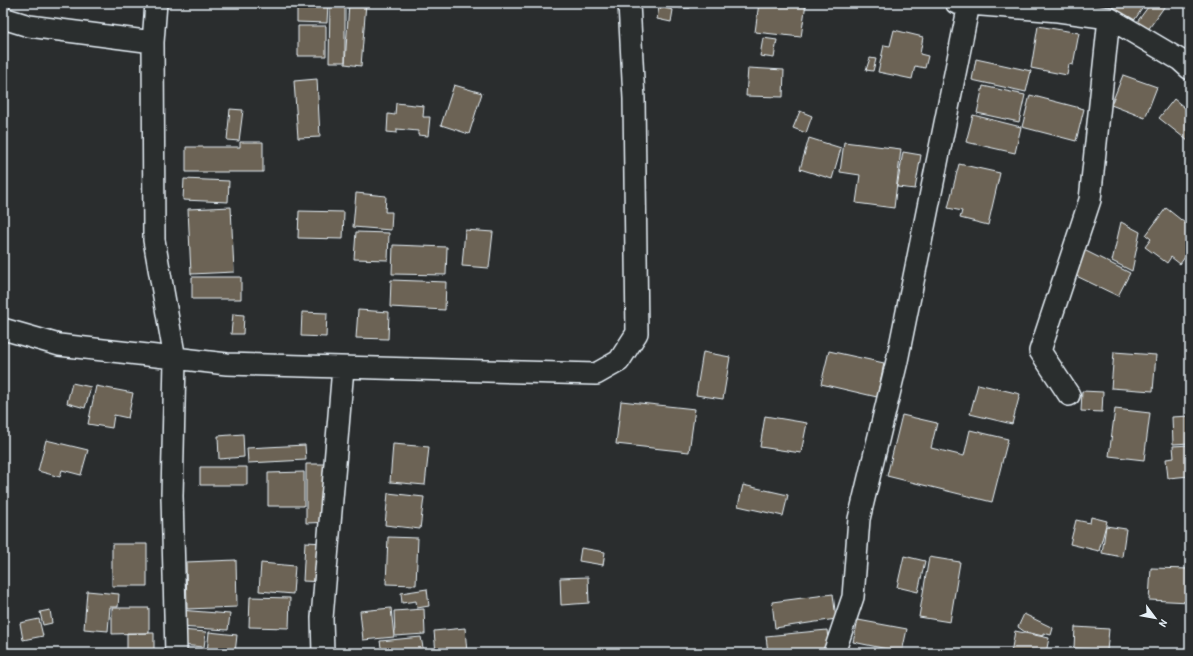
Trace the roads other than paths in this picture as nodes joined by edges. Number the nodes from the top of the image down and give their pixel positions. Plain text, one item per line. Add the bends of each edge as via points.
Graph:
1 (156, 3) edge
2 (629, 3) edge
3 (962, 4) edge
4 (3, 18) edge
5 (1109, 18) junction
6 (152, 42) junction
7 (1190, 69) edge
8 (3, 330) edge
9 (175, 359) junction
10 (343, 368) junction
11 (1069, 395) dead end
12 (176, 653) edge
13 (323, 653) edge
14 (834, 653) edge

1 - 6 street
2 - 10 street via 634,107 637,333 619,361 596,374
3 - 5 street via 1058,11
3 - 14 street via 897,361 859,519 853,597
4 - 6 street via 29,26
5 - 7 street via 1180,60
5 - 11 street via 1090,200 1040,351
6 - 9 street via 154,240
8 - 9 street via 59,344
9 - 10 street via 227,364
9 - 12 street via 172,496
10 - 13 street via 322,618

